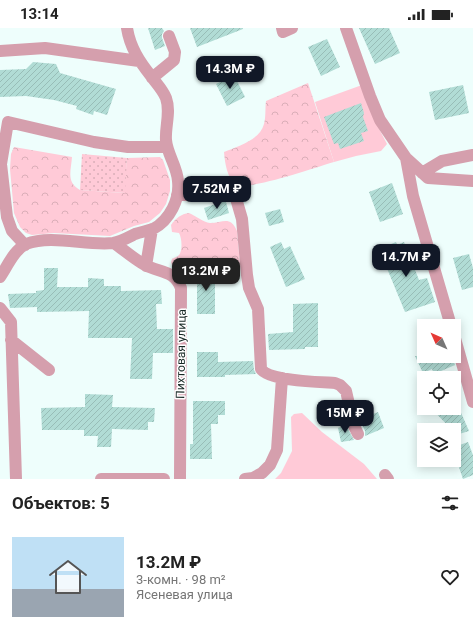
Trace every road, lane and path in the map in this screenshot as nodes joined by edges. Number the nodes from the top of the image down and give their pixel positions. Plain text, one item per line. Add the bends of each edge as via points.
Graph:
1 (127, 28) edge
2 (282, 28) edge
3 (292, 28) edge
4 (346, 28) edge
5 (169, 36) dead end
6 (0, 51) edge
7 (139, 61) junction
8 (152, 78) junction
9 (4, 122) edge
10 (167, 147) junction
11 (473, 155) edge
12 (406, 158) junction
13 (422, 173) junction
14 (473, 181) edge
15 (177, 195) junction
16 (3, 218) edge
17 (152, 229) junction
18 (114, 243) junction
19 (25, 245) junction
20 (146, 266) junction
21 (0, 277) edge
22 (0, 308) edge
23 (449, 319) edge
24 (11, 340) junction
25 (461, 360) edge
26 (49, 370) dead end
27 (282, 378) junction
28 (473, 402) edge
29 (358, 434) dead end
30 (16, 479) edge
31 (101, 479) edge
32 (163, 479) edge
33 (180, 479) edge
34 (245, 479) edge

1 - 7 street
2 - 3 street via 283,32
4 - 12 street via 380,120
5 - 8 street via 175,52 174,60
6 - 7 street via 45,48
7 - 8 street
8 - 10 street via 162,90 168,105
9 - 10 street via 94,142 128,147
9 - 16 street via 1,164
10 - 15 street via 177,173
11 - 13 street via 442,161
12 - 13 street
12 - 23 street via 415,202
13 - 14 street via 428,178
15 - 17 street via 170,214
15 - 27 street via 235,195 242,219 249,288 258,309 261,369 267,375
16 - 19 street
17 - 18 street
17 - 20 street
18 - 19 street via 57,240
18 - 20 street, Пихтовая улица
19 - 21 street via 16,252
20 - 33 street, Пихтовая улица via 176,278 181,288
22 - 24 street via 11,322
24 - 26 street
24 - 30 street
25 - 28 street
27 - 29 street via 340,385 346,391
27 - 34 street via 277,450 270,465 262,473
31 - 32 street

